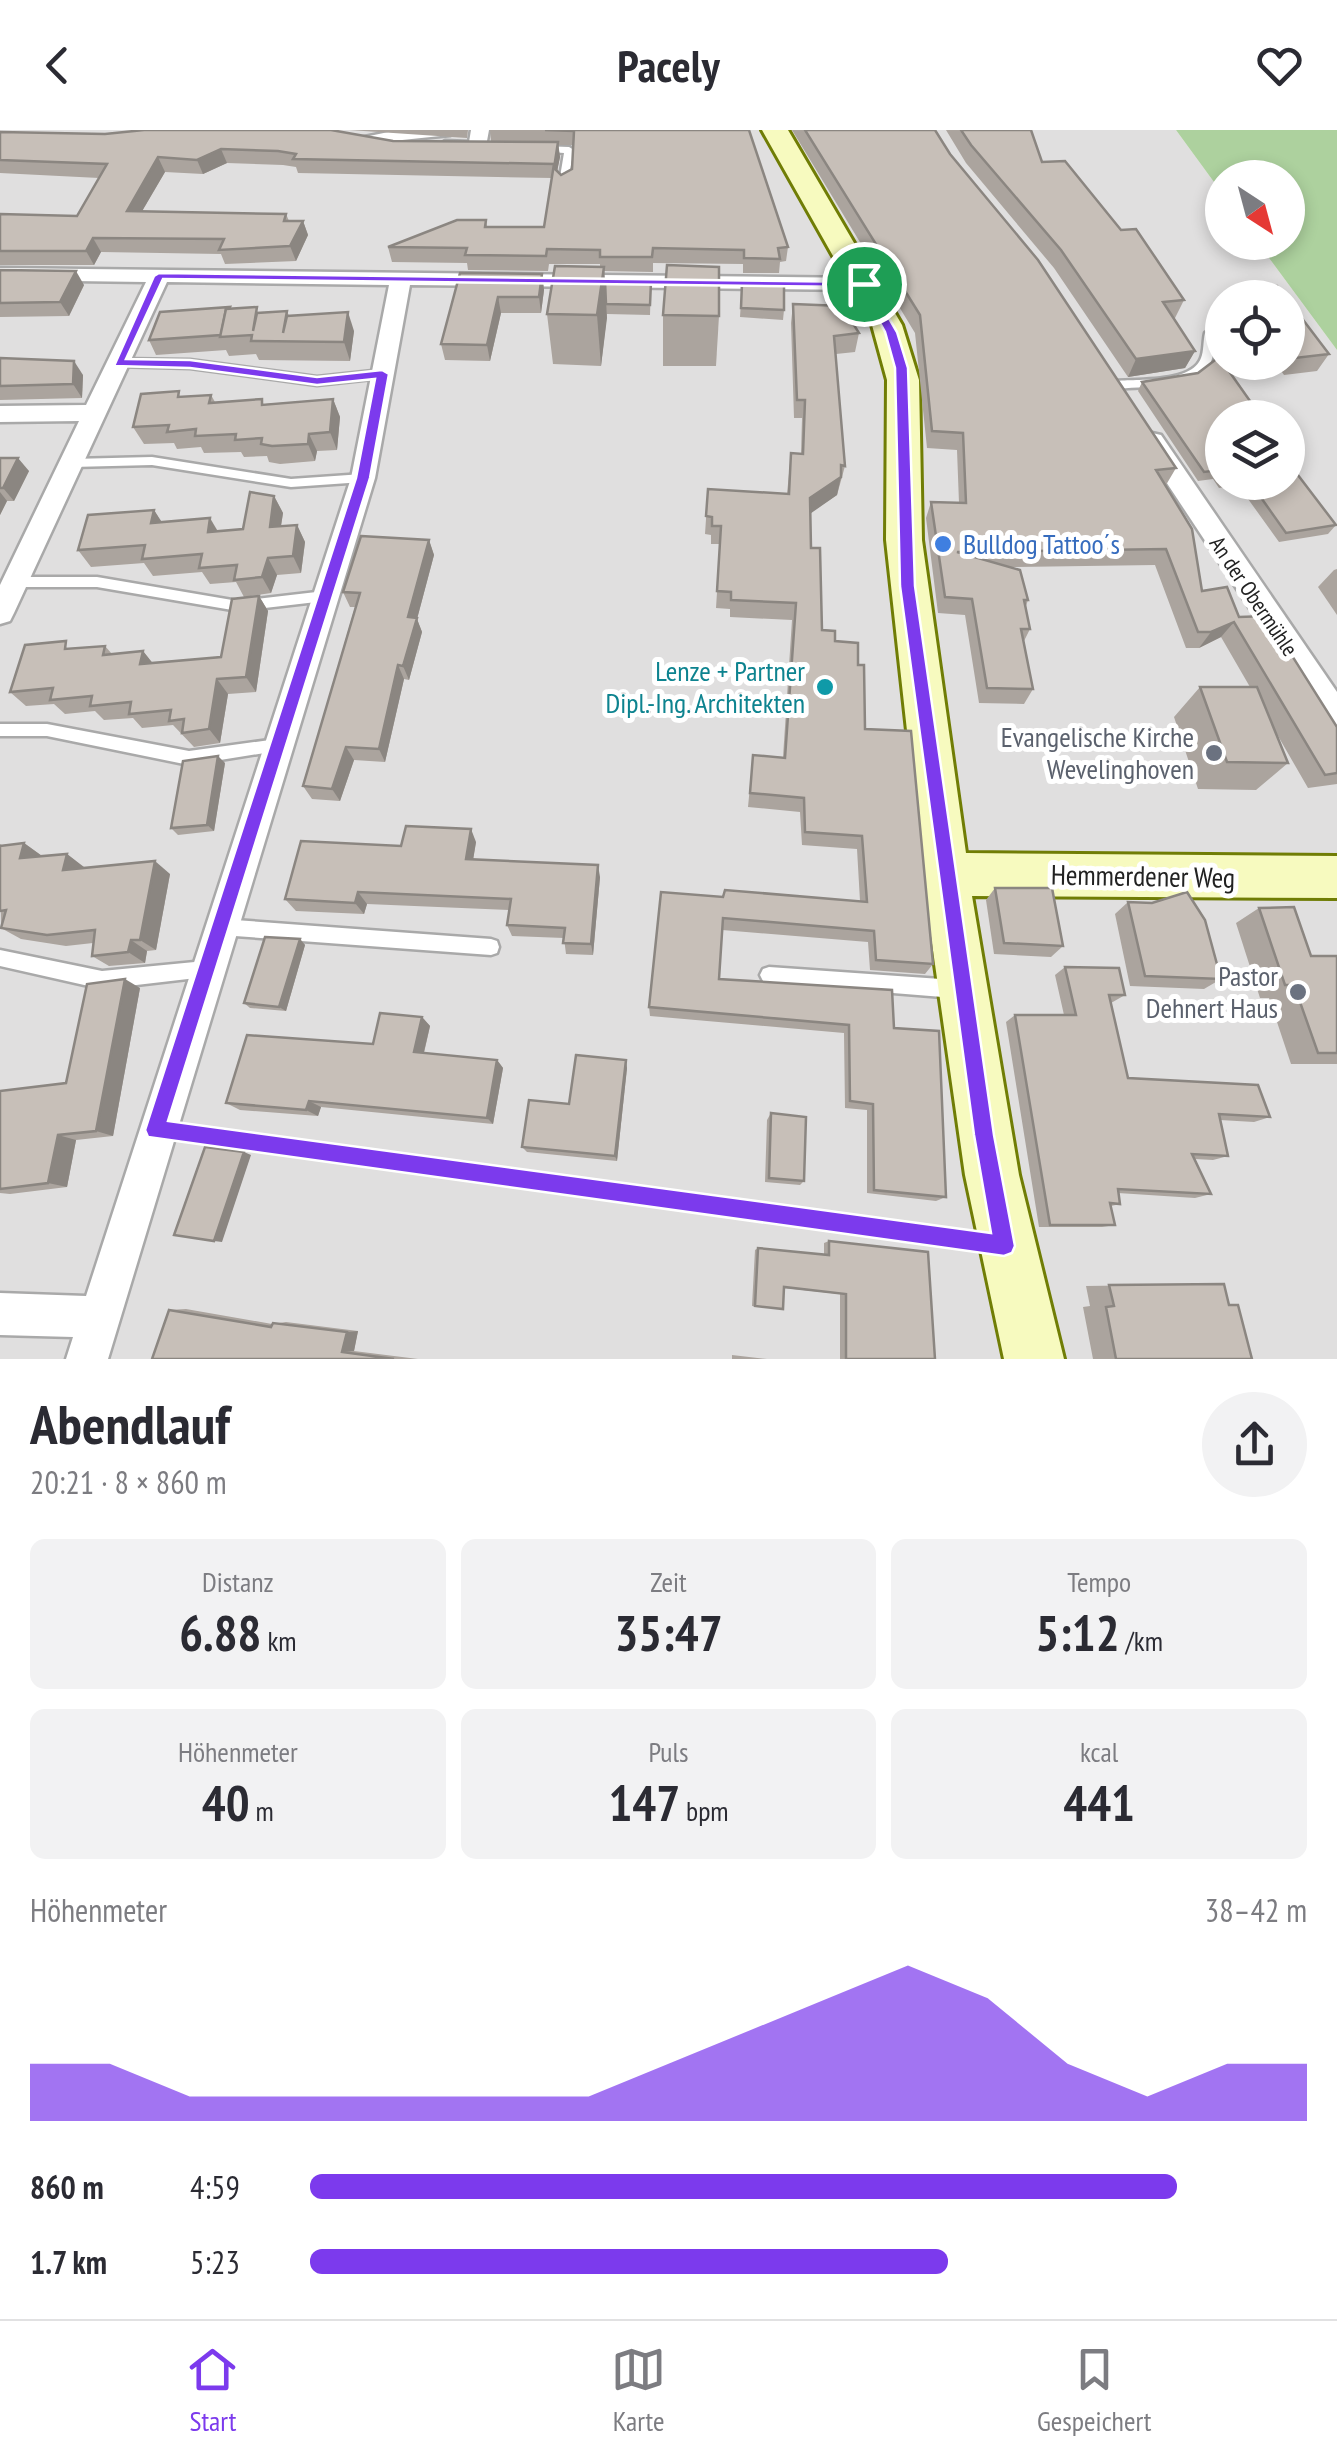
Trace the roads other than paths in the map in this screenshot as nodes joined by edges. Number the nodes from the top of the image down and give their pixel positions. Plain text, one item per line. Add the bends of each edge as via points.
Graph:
1 (450, 130) edge
2 (775, 130) edge
3 (485, 142) edge
4 (532, 149) edge
5 (564, 183) edge
6 (0, 274) edge
7 (159, 276) junction
8 (400, 280) junction
9 (864, 284) junction
10 (1205, 362) edge
11 (118, 363) junction
12 (382, 374) junction
13 (1110, 377) joint
14 (95, 413) junction
15 (0, 414) edge
16 (72, 463) junction
17 (363, 478) junction
18 (325, 596) junction
19 (5, 602) edge
20 (1337, 716) edge
21 (0, 730) edge
22 (277, 746) junction
23 (949, 874) junction
24 (1337, 877) edge
25 (218, 927) junction
26 (491, 947) dead end
27 (0, 958) edge
28 (205, 970) junction
29 (769, 975) dead end
30 (964, 990) junction
31 (0, 1314) edge
32 (98, 1317) junction
33 (86, 1359) edge
34 (1034, 1359) edge

1 - 3 street via 355,138
2 - 9 street
4 - 5 lane via 569,150
6 - 7 street
7 - 8 street
7 - 11 street
8 - 9 street
8 - 12 street
9 - 23 street via 902,368 905,562
10 - 13 lane via 1175,378
11 - 12 lane via 190,364 317,381
11 - 14 street
12 - 17 street
13 - 20 street, An der Obermühle
14 - 15 street
14 - 16 street
16 - 17 lane via 152,461 292,482
16 - 19 street
17 - 18 street
18 - 19 lane via 238,606 97,582
18 - 22 street
21 - 22 lane via 47,730 189,758
22 - 25 street
23 - 24 street, Hemmerdener Weg
23 - 30 street
25 - 26 lane
25 - 28 street
27 - 28 lane via 102,980
28 - 32 street
29 - 30 lane
30 - 34 street via 1004,1246
31 - 32 street
32 - 33 street

